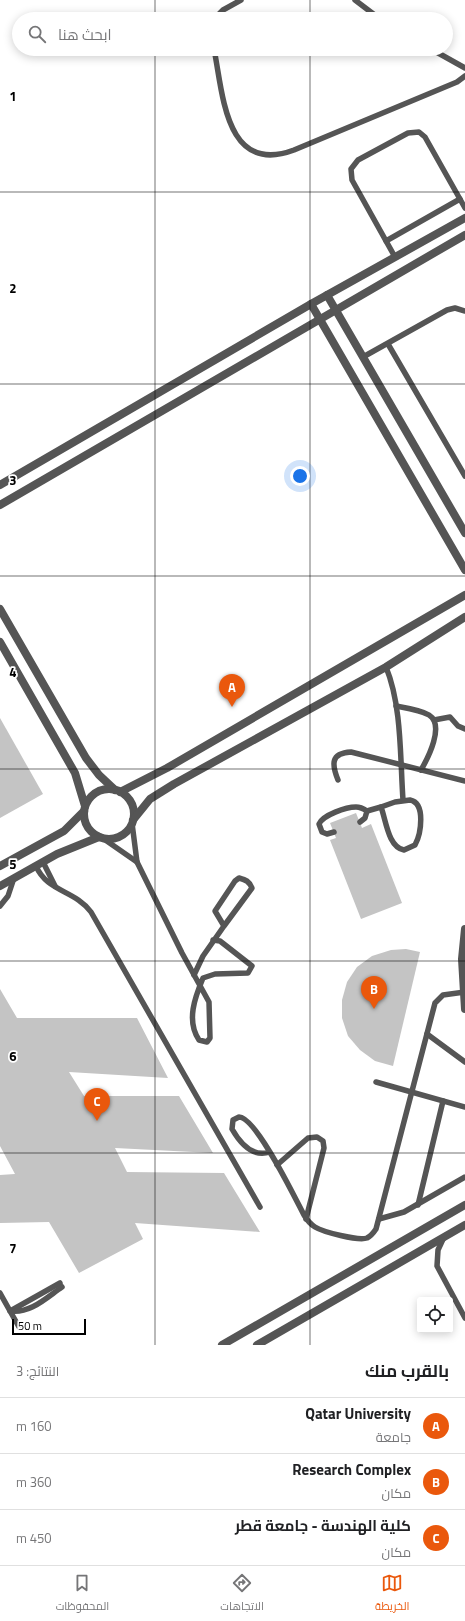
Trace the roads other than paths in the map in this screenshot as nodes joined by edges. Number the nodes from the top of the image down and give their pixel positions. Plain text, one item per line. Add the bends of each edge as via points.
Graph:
1 (241, 0) edge
2 (355, 0) edge
3 (221, 12) edge
4 (371, 12) edge
5 (215, 56) edge
6 (444, 56) edge
7 (465, 68) edge
8 (465, 76) edge
9 (460, 199) junction
10 (465, 208) edge
11 (465, 218) edge
12 (465, 235) edge
13 (386, 242) junction
14 (395, 257) junction
15 (327, 295) junction
16 (311, 304) junction
17 (335, 310) junction
18 (465, 311) edge
19 (320, 319) junction
20 (388, 344) junction
21 (363, 357) junction
22 (465, 476) edge
23 (0, 485) edge
24 (0, 505) edge
25 (465, 533) edge
26 (465, 570) edge
27 (465, 595) edge
28 (0, 609) edge
29 (465, 617) edge
30 (0, 642) edge
31 (386, 667) junction
32 (396, 706) junction
33 (434, 720) junction
34 (465, 729) edge
35 (400, 765) junction
36 (421, 770) junction
37 (338, 780) dead end
38 (465, 781) edge
39 (117, 790) junction
40 (403, 800) junction
41 (381, 806) junction
42 (84, 808) junction
43 (368, 811) junction
44 (132, 822) junction
45 (360, 822) dead end
46 (334, 832) dead end
47 (100, 837) junction
48 (137, 862) junction
49 (39, 864) junction
50 (0, 866) edge
51 (14, 878) junction
52 (0, 886) edge
53 (0, 906) edge
54 (224, 926) junction
55 (465, 929) edge
56 (213, 940) junction
57 (194, 975) junction
58 (200, 986) junction
59 (464, 992) edge
60 (465, 1009) edge
61 (427, 1034) junction
62 (465, 1062) edge
63 (376, 1082) dead end
64 (412, 1092) junction
65 (443, 1101) junction
66 (465, 1107) edge
67 (270, 1152) junction
68 (277, 1165) junction
69 (465, 1177) edge
70 (418, 1205) junction
71 (465, 1205) edge
72 (260, 1207) dead end
73 (306, 1219) junction
74 (379, 1219) junction
75 (465, 1225) edge
76 (444, 1237) junction
77 (61, 1285) dead end
78 (0, 1293) edge
79 (10, 1311) junction
80 (465, 1318) edge
81 (19, 1327) dead end
82 (222, 1345) edge
83 (257, 1345) edge

1 - 3 lane
2 - 4 lane
5 - 8 lane via 228,120 234,134 250,149 272,155 294,150 457,82
6 - 7 lane
9 - 10 lane
9 - 13 lane
9 - 13 lane via 425,137 419,132 408,133 358,160 352,166 351,176
11 - 14 street
12 - 17 street
13 - 14 lane
14 - 15 street
15 - 16 street
15 - 17 street
16 - 19 street
16 - 23 street
17 - 19 street
17 - 21 street
18 - 20 lane via 455,308 447,310
19 - 24 street
19 - 26 street
20 - 21 lane
20 - 22 lane
21 - 25 street
27 - 39 street via 167,768
28 - 39 street via 86,758 99,775
29 - 31 street
30 - 42 street via 76,773
31 - 32 lane via 393,686
31 - 44 street via 174,784 150,799
32 - 33 lane via 426,713
32 - 35 lane
33 - 34 lane via 450,717 458,726
33 - 36 lane via 436,727 433,743
35 - 36 lane
35 - 37 lane via 355,752 345,752 338,755 334,761
35 - 40 lane
36 - 38 lane
39 - 42 street via 104,789 94,793
39 - 44 street via 130,801 133,810
40 - 41 lane
40 - 41 lane via 417,802 421,811 417,841 408,849 397,848 392,842
41 - 43 lane
42 - 47 street via 87,826
42 - 50 street via 64,831
43 - 45 lane
43 - 46 lane via 350,808 322,819 319,824 322,832
44 - 47 street via 121,835 111,838
44 - 48 lane
47 - 48 lane
47 - 49 street via 62,851
48 - 57 lane
49 - 51 street
49 - 72 lane via 44,879 56,888 76,896 91,912
51 - 52 street
51 - 53 lane via 8,896
54 - 54 lane via 252,888 249,882 239,878 235,881 215,911
54 - 56 lane
55 - 59 street via 462,959
56 - 57 lane
56 - 58 lane via 220,941 252,966 248,973 215,974 203,978
57 - 58 lane
58 - 58 lane via 209,1002 210,1038 207,1042 199,1040 193,1023 194,1001
59 - 60 street
59 - 61 lane via 447,994 437,999
61 - 62 lane
61 - 64 lane
63 - 64 lane
64 - 65 lane
64 - 74 lane
65 - 66 lane
65 - 70 lane
67 - 67 lane via 248,1120 242,1117 233,1120 232,1129 249,1150 257,1154
67 - 68 lane
68 - 73 lane
68 - 73 lane via 308,1138 314,1136 323,1141 324,1148
69 - 70 lane
70 - 74 lane via 395,1216
71 - 82 street
73 - 74 lane via 319,1229 359,1239 371,1235
75 - 76 street
76 - 80 lane via 438,1250 437,1266
76 - 83 street
77 - 79 lane
78 - 79 lane
79 - 81 lane

